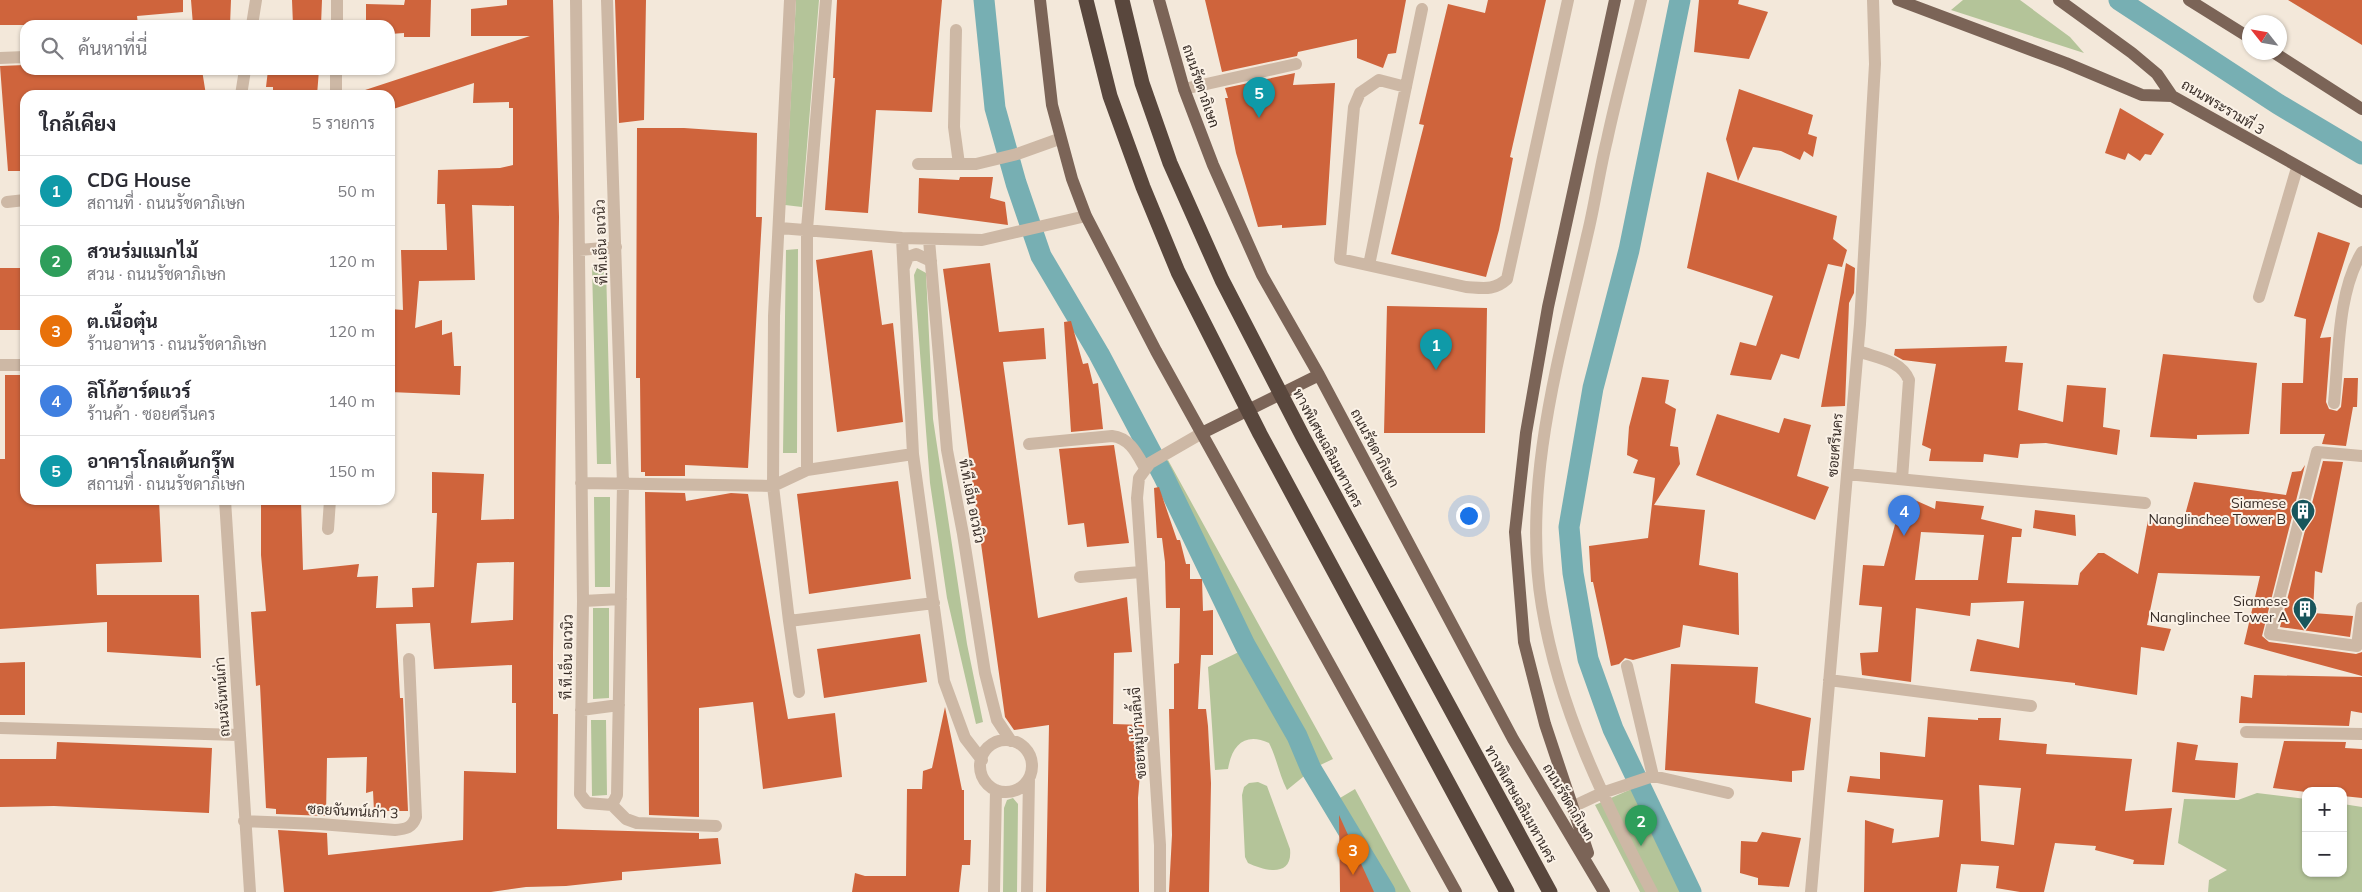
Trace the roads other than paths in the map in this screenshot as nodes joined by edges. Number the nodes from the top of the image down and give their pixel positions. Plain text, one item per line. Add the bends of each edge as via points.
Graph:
1 (256, 0) edge
2 (338, 0) edge
3 (576, 0) edge
4 (608, 0) edge
5 (790, 0) edge
6 (826, 0) edge
7 (1040, 0) edge
8 (1086, 0) edge
9 (1122, 0) edge
10 (1159, 0) edge
11 (1568, 0) edge
12 (1615, 0) edge
13 (1642, 0) edge
14 (1873, 0) edge
15 (1898, 0) edge
16 (2059, 0) edge
17 (2189, 0) edge
18 (1422, 10) dead end
19 (253, 20) edge
20 (337, 20) edge
21 (956, 30) dead end
22 (2242, 33) edge
23 (20, 57) edge
24 (0, 58) edge
25 (2285, 60) edge
26 (1296, 64) dead end
27 (244, 75) edge
28 (336, 75) edge
29 (1406, 87) junction
30 (242, 90) edge
31 (336, 90) edge
32 (1184, 90) junction
33 (2172, 96) junction
34 (2362, 109) edge
35 (1059, 139) junction
36 (918, 164) dead end
37 (959, 164) junction
38 (2297, 168) junction
39 (20, 201) edge
40 (7, 202) dead end
41 (2362, 202) edge
42 (1086, 216) junction
43 (780, 228) junction
44 (807, 229) junction
45 (902, 238) junction
46 (930, 240) junction
47 (616, 247) junction
48 (578, 250) junction
49 (2362, 252) edge
50 (931, 261) junction
51 (1369, 265) junction
52 (904, 267) junction
53 (2259, 297) dead end
54 (1858, 351) junction
55 (0, 365) edge
56 (20, 365) edge
57 (1318, 375) junction
58 (2334, 403) dead end
59 (1202, 433) junction
60 (1029, 444) dead end
61 (914, 454) junction
62 (2362, 456) edge
63 (1147, 466) junction
64 (807, 470) junction
65 (1847, 474) junction
66 (1902, 479) junction
67 (581, 483) junction
68 (623, 484) junction
69 (773, 486) junction
70 (2145, 503) dead end
71 (225, 505) edge
72 (330, 505) edge
73 (328, 529) dead end
74 (1141, 572) junction
75 (1519, 574) junction
76 (1539, 574) junction
77 (1080, 577) dead end
78 (621, 599) junction
79 (583, 601) junction
80 (934, 603) junction
81 (2362, 608) edge
82 (789, 621) junction
83 (409, 659) dead end
84 (1627, 666) dead end
85 (1829, 680) junction
86 (799, 692) dead end
87 (619, 705) junction
88 (2031, 706) dead end
89 (581, 710) junction
90 (0, 728) edge
91 (2246, 732) dead end
92 (2362, 734) edge
93 (240, 735) junction
94 (1011, 741) junction
95 (982, 760) junction
96 (1649, 777) junction
97 (1029, 778) junction
98 (996, 790) junction
99 (1602, 793) junction
100 (1728, 793) dead end
101 (612, 805) junction
102 (1572, 807) junction
103 (244, 821) junction
104 (716, 826) dead end
105 (1595, 874) junction
106 (250, 892) edge
107 (994, 892) edge
108 (1027, 892) edge
109 (1160, 892) edge
110 (1456, 892) edge
111 (1507, 892) edge
112 (1550, 892) edge
113 (1604, 892) edge
114 (1652, 892) edge
115 (1811, 892) edge

1 - 19 street
2 - 20 street
3 - 48 street, ที.ที.เอ็น อเวนิว
4 - 47 street, ที.ที.เอ็น อเวนิว
5 - 43 street
6 - 44 street
7 - 35 main road via 1046,68
8 - 111 highway, bridge via 1110,96 1178,272 1265,442
9 - 112 highway, ทางพิเศษเฉลิมมหานคร, bridge via 1142,83 1170,163 1222,280 1303,437
10 - 32 main road, ถนนรัชดาภิเษก
11 - 51 street via 1507,279 1498,287 1473,288
12 - 75 main road via 1548,306 1526,433 1516,523
13 - 76 street via 1606,141 1546,425 1537,477
14 - 54 street, ซอยศรีนคร via 1875,64
15 - 33 main road via 2142,95
16 - 33 main road, ถนนพระรามที่ 3 via 2132,52 2157,74
17 - 22 main road
18 - 29 street
21 - 37 street via 954,127
23 - 24 street
25 - 34 main road
26 - 32 street
27 - 30 street
28 - 31 street
29 - 51 street
29 - 51 street via 1379,80 1360,93 1354,107 1340,260
32 - 57 main road, ถนนรัชดาภิเษก via 1262,275
33 - 38 main road, ถนนพระรามที่ 3
35 - 37 street via 1017,154 976,164
35 - 42 main road
36 - 37 street
38 - 41 main road, ถนนพระรามที่ 3
38 - 53 street
39 - 40 street
42 - 46 street via 982,240
42 - 59 main road
43 - 44 street
43 - 69 street via 774,316
44 - 45 street
44 - 64 street
45 - 46 street
45 - 52 street
46 - 50 street, ที.ที.เอ็น อเวนิว
47 - 48 street
47 - 68 street, ที.ที.เอ็น อเวนิว
48 - 67 street, ที.ที.เอ็น อเวนิว
49 - 58 street via 2353,267 2345,296
50 - 52 street via 916,254 908,257
50 - 94 street, ที.ที.เอ็น อเวนิว via 947,450 985,673 997,720
52 - 61 street
54 - 65 street, ซอยศรีนคร
54 - 66 street via 1896,364 1903,368 1909,380
55 - 56 street
57 - 59 main road
57 - 105 main road, ถนนรัชดาภิเษก via 1513,739
59 - 63 street
59 - 110 main road
60 - 63 street via 1121,437
61 - 64 street
61 - 80 street
62 - 81 street via 2317,452 2270,634 2357,646
63 - 74 street, ซอยหมู่บ้านลิ้นจี่ via 1139,478 1137,492
64 - 69 street
65 - 66 street
65 - 85 street, ซอยศรีนคร
66 - 70 street
67 - 68 street
67 - 79 street, ที.ที.เอ็น อเวนิว
68 - 69 street
68 - 78 street, ที.ที.เอ็น อเวนิว
69 - 82 street
71 - 93 street, ถนนจันทน์เก่า
72 - 73 street
74 - 77 street
74 - 109 street, ซอยหมู่บ้านลิ้นจี่ via 1160,845
75 - 76 street
75 - 102 main road via 1524,642 1545,724
76 - 99 street via 1542,606 1570,717
78 - 79 street
78 - 87 street, ที.ที.เอ็น อเวนิว
79 - 89 street, ที.ที.เอ็น อเวนิว
80 - 82 street
80 - 95 street via 944,681 965,738
82 - 86 street
83 - 103 street, ซอยจันทน์เก่า 3 via 416,817 413,824 406,829 395,830
84 - 96 street
85 - 88 street
85 - 115 street, ซอยศรีนคร
87 - 89 street
87 - 101 street, ที.ที.เอ็น อเวนิว via 617,795
89 - 101 street, ที.ที.เอ็น อเวนิว via 580,794 587,803
90 - 93 street
91 - 92 street
93 - 103 street, ถนนจันทน์เก่า
94 - 95 street via 994,743
94 - 97 street, ที.ที.เอ็น อเวนิว via 1019,743 1030,755
95 - 98 street via 984,779
96 - 99 street
96 - 100 street
97 - 98 street via 1014,791
97 - 108 street, ที.ที.เอ็น อเวนิว
98 - 107 street
99 - 102 street
99 - 114 street
101 - 104 street via 626,819 637,823
102 - 105 main road
103 - 106 street, ถนนจันทน์เก่า
105 - 113 main road, ถนนรัชดาภิเษก

